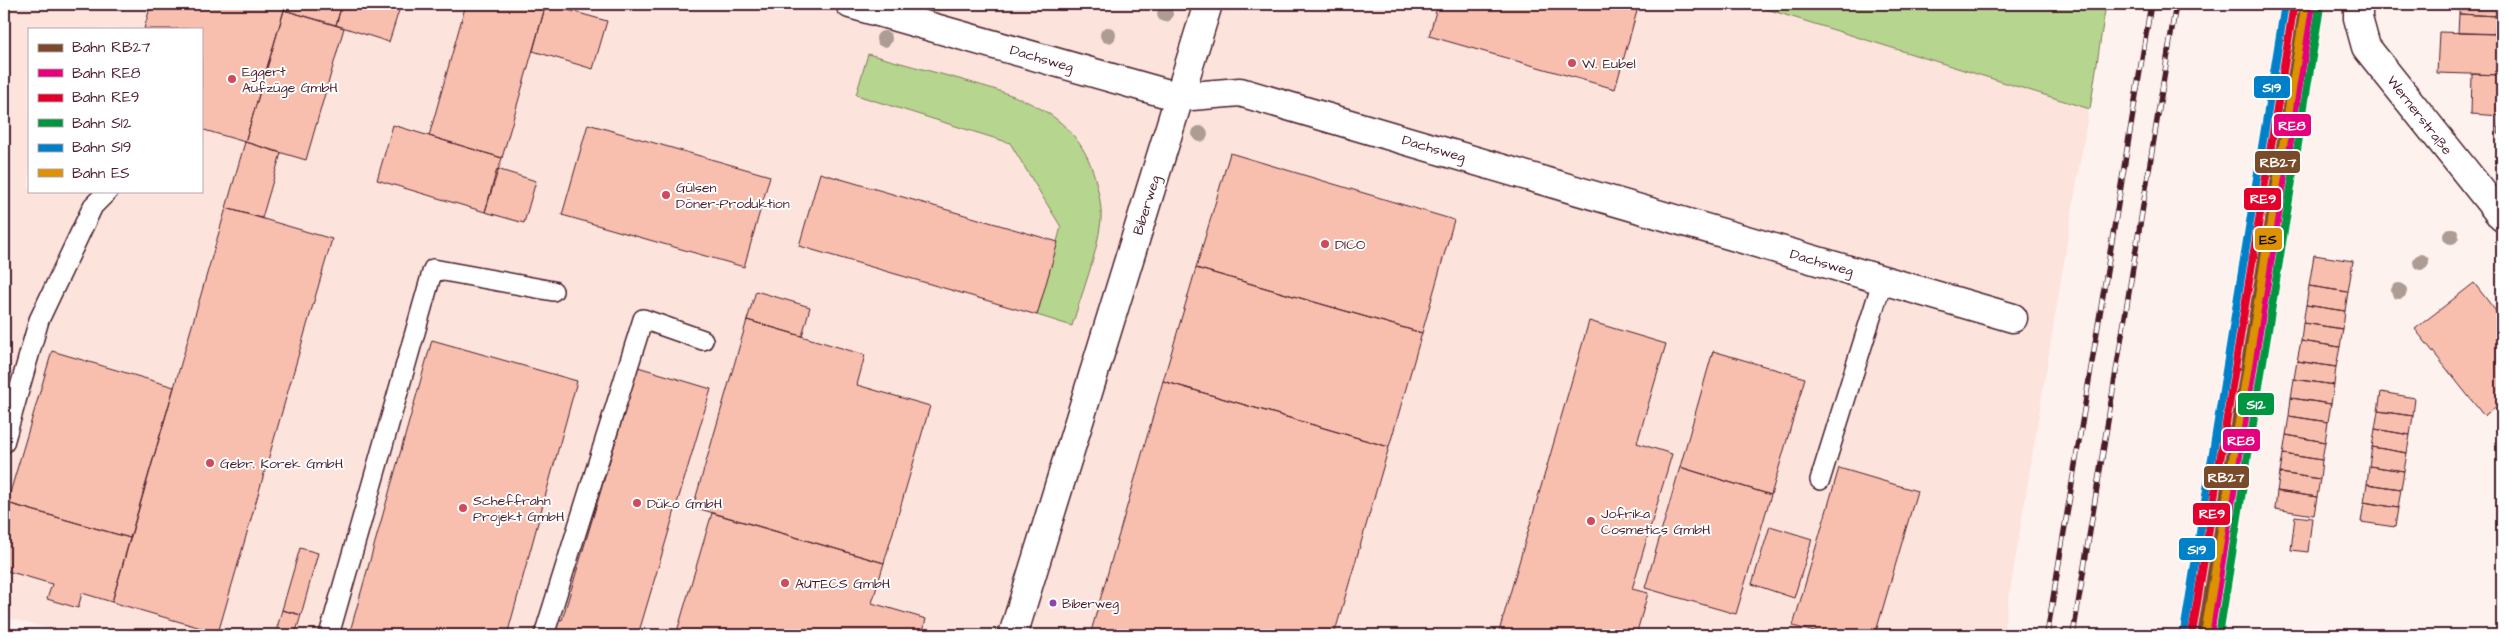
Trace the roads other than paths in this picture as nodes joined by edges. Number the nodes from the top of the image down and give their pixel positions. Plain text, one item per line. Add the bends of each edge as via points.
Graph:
1 (850, 4) edge
2 (1208, 4) edge
3 (2358, 4) edge
4 (1179, 97) junction
5 (107, 192) edge
6 (2502, 217) edge
7 (1883, 279) junction
8 (553, 291) dead end
9 (2014, 318) dead end
10 (703, 340) dead end
11 (4, 443) edge
12 (1820, 480) dead end
13 (329, 635) edge
14 (544, 635) edge
15 (1013, 635) edge

1 - 4 street, Dachsweg
2 - 4 street, Biberweg
3 - 6 street, Wernerstraße via 2358,18 2366,46
4 - 7 street, Dachsweg via 1240,92
4 - 15 street, Biberweg
5 - 11 lane via 93,206 39,320
7 - 9 street, Dachsweg
7 - 12 lane
8 - 13 lane via 433,269
10 - 14 lane via 643,319

